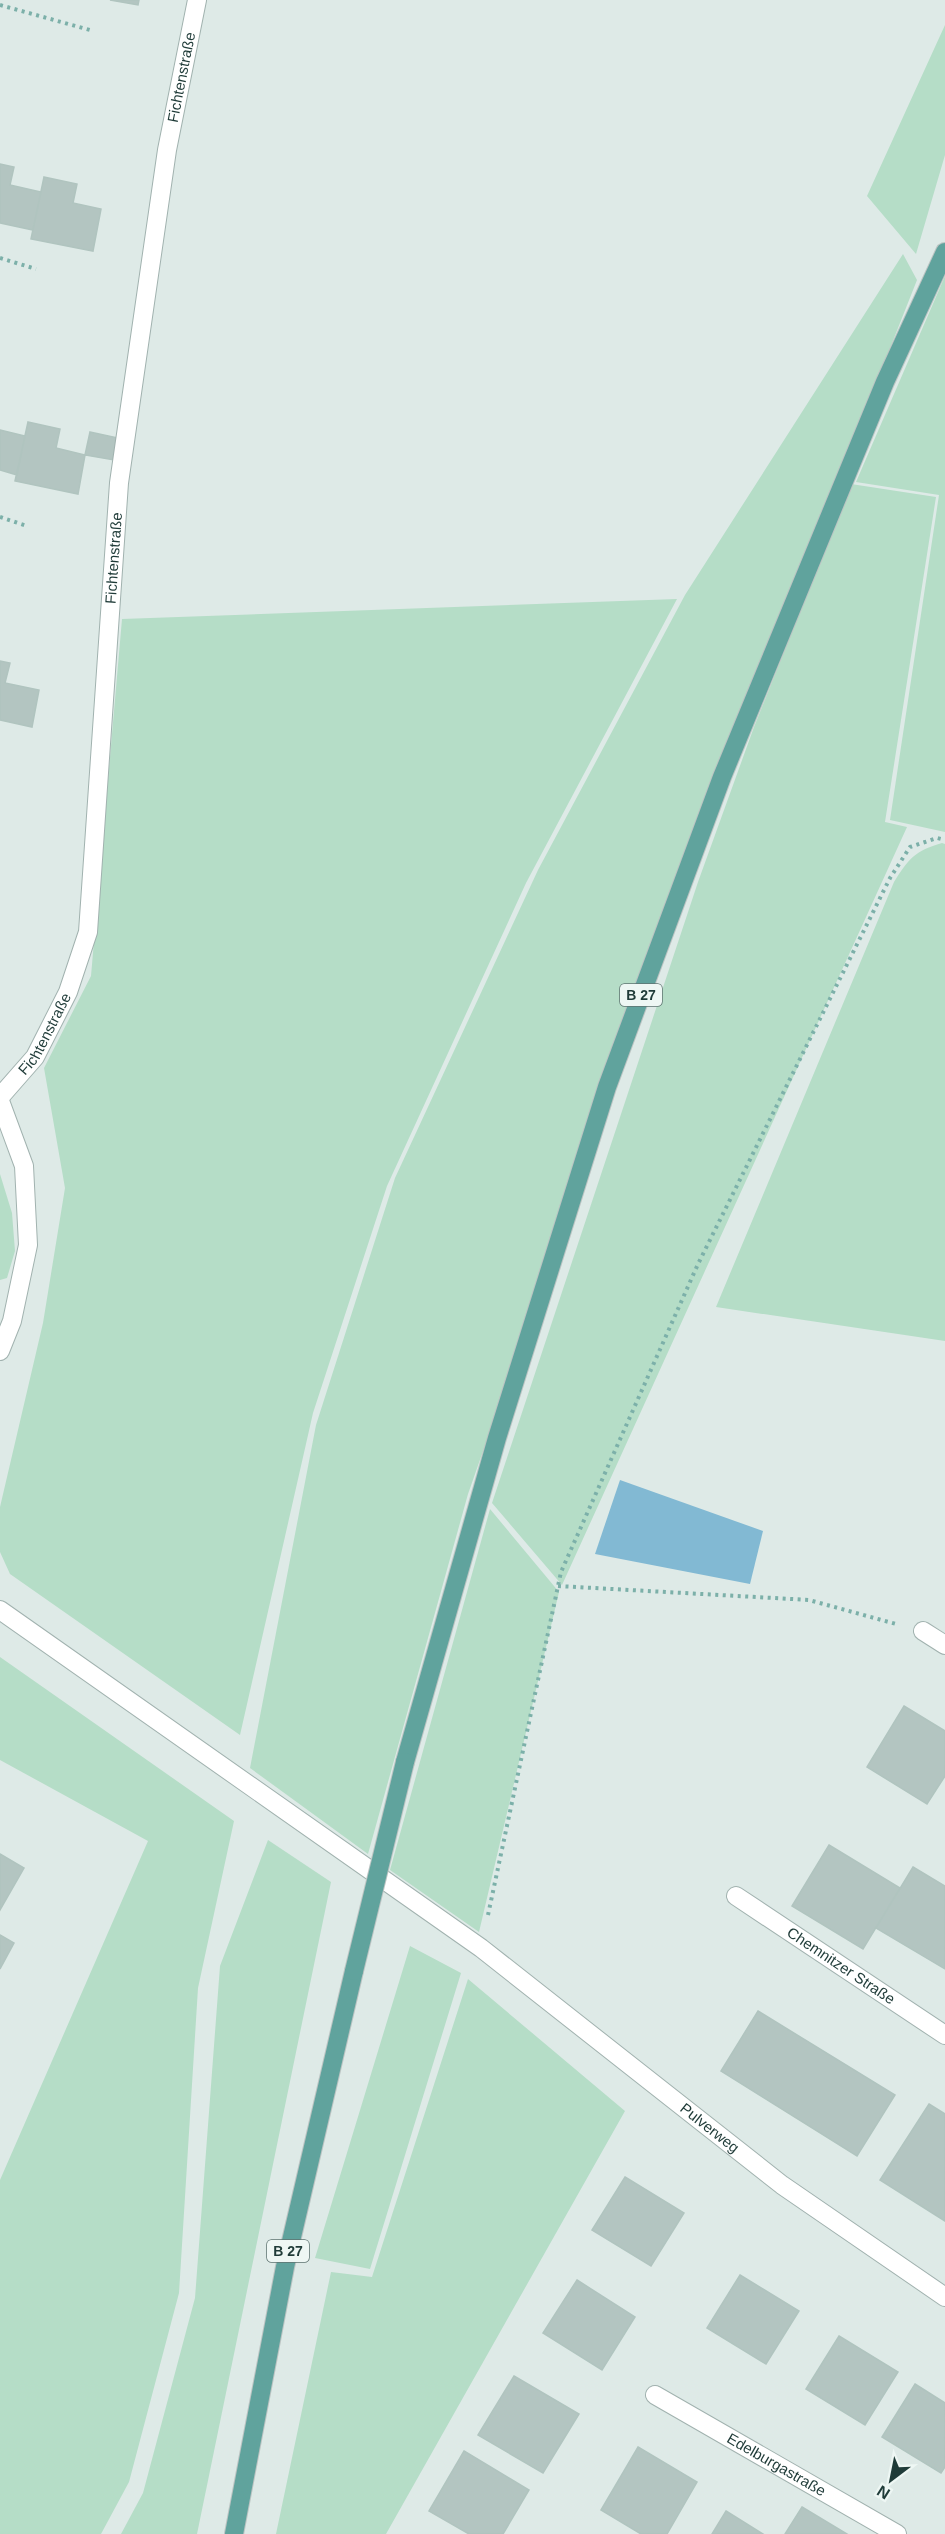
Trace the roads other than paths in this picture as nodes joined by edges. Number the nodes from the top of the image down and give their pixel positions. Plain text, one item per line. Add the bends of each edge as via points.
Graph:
1 (197, 0) edge
2 (945, 252) edge
3 (0, 1099) edge
4 (0, 1351) edge
5 (0, 1610) edge
6 (923, 1631) road end
7 (945, 1645) edge
8 (736, 1896) dead end
9 (945, 2035) edge
10 (945, 2296) edge
11 (655, 2395) dead end
12 (234, 2534) edge
13 (897, 2534) edge

1 - 3 street, Fichtenstraße via 167,150 119,483 88,932 68,992 35,1057
2 - 12 main road, B 27, bridge via 885,382 722,777 607,1087 497,1438 405,1762 354,1971 285,2267
3 - 4 street, Fichtenstraße via 24,1166 28,1245 12,1321
5 - 10 street, Pulverweg via 481,1948 782,2185
6 - 7 street
8 - 9 street, Chemnitzer Straße
11 - 13 street, Edelburgastraße

